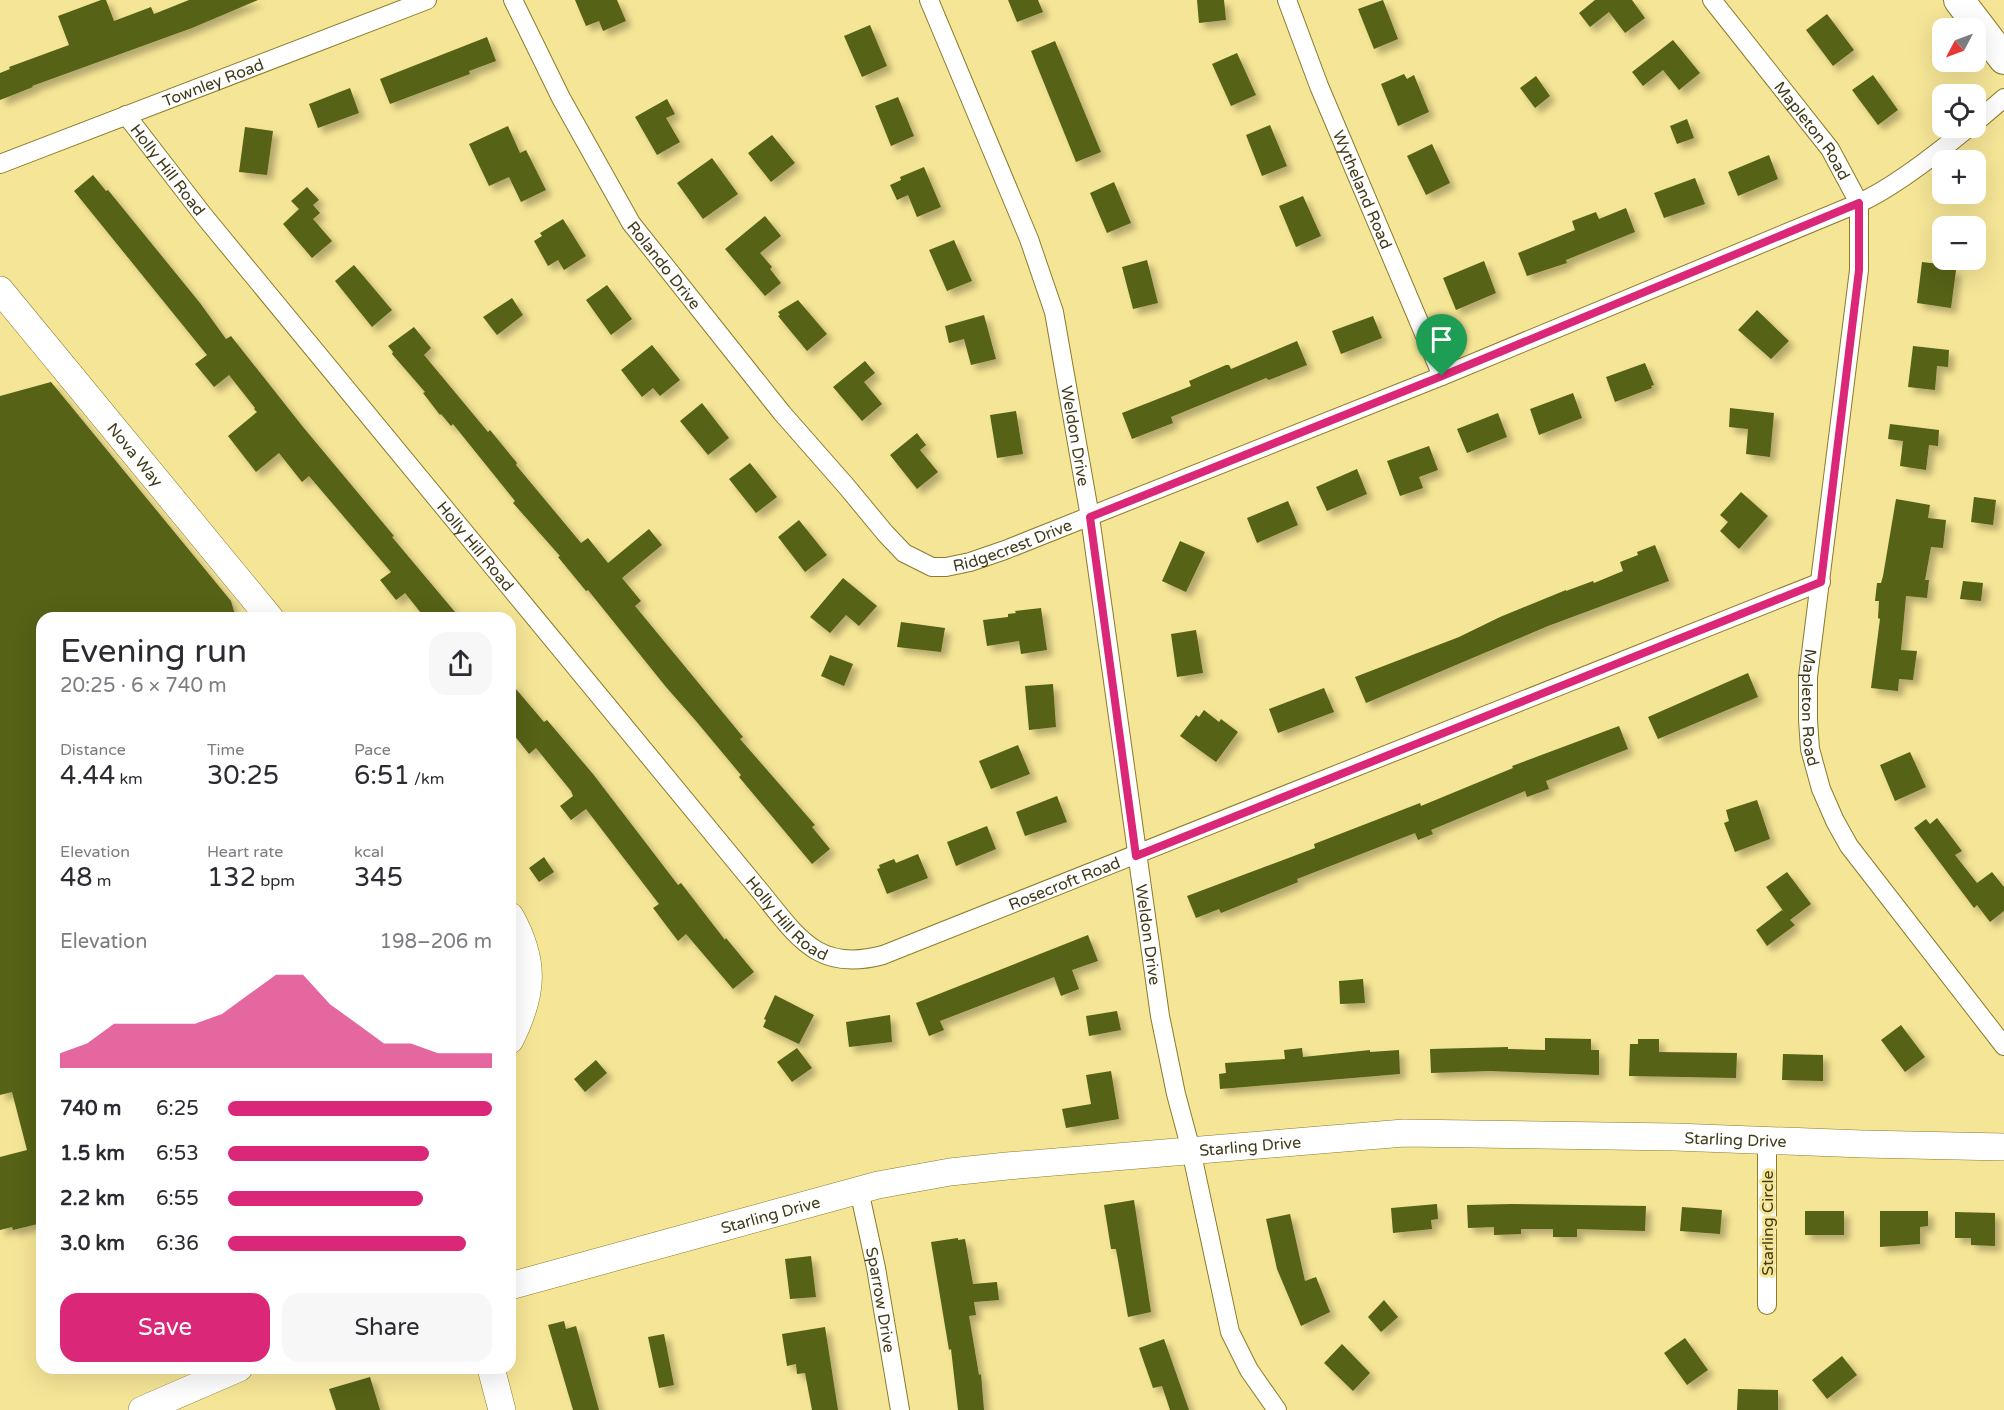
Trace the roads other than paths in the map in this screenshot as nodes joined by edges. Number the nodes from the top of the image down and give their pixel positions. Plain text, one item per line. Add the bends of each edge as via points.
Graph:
1 (427, 0) edge
2 (513, 0) edge
3 (929, 0) edge
4 (1287, 0) edge
5 (1712, 0) edge
6 (1959, 0) edge
7 (2004, 60) edge
8 (2004, 98) edge
9 (1986, 113) edge
10 (126, 115) junction
11 (1955, 138) edge
12 (0, 164) edge
13 (1859, 203) junction
14 (0, 290) edge
15 (1442, 376) junction
16 (860, 502) joint
17 (1090, 517) junction
18 (1821, 582) junction
19 (265, 612) edge
20 (1136, 856) junction
21 (516, 928) edge
22 (841, 961) joint
23 (516, 1026) edge
24 (2004, 1046) edge
25 (1767, 1140) junction
26 (2004, 1147) edge
27 (1191, 1150) junction
28 (859, 1190) junction
29 (516, 1284) edge
30 (1767, 1305) dead end
31 (225, 1374) edge
32 (492, 1374) edge
33 (142, 1410) edge
34 (502, 1410) edge
35 (900, 1410) edge
36 (1277, 1410) edge

1 - 10 street, Townley Road
2 - 16 street, Rolando Drive via 561,98 630,223 782,413
3 - 17 street, Weldon Drive via 1054,312
4 - 15 street, Wytheland Road via 1318,86
5 - 13 street, Mapleton Road via 1830,149
6 - 7 main road
8 - 9 street
10 - 12 street, Townley Road
10 - 22 street, Holly Hill Road via 204,216 759,891 799,938 815,951
11 - 13 street, Ridgecrest Drive via 1872,198
13 - 15 street, Ridgecrest Drive
13 - 18 street, Mapleton Road via 1859,270
14 - 19 street, Nova Way
15 - 17 street, Ridgecrest Drive
16 - 17 street, Ridgecrest Drive via 904,553 932,567 970,562
17 - 20 street, Weldon Drive
18 - 20 street, Rosecroft Road
18 - 24 street, Mapleton Road via 1808,677 1810,749 1821,789 1849,846
20 - 22 street, Rosecroft Road via 883,956
20 - 27 street, Weldon Drive via 1160,1016
21 - 23 street via 525,945 530,979
25 - 26 street, Starling Drive
25 - 27 street, Starling Drive via 1404,1133
25 - 30 street, Starling Circle
27 - 28 street, Starling Drive via 950,1172
27 - 36 street, Weldon Drive via 1230,1332 1249,1370
28 - 29 street, Starling Drive
28 - 35 street, Sparrow Drive
31 - 33 street
32 - 34 street

